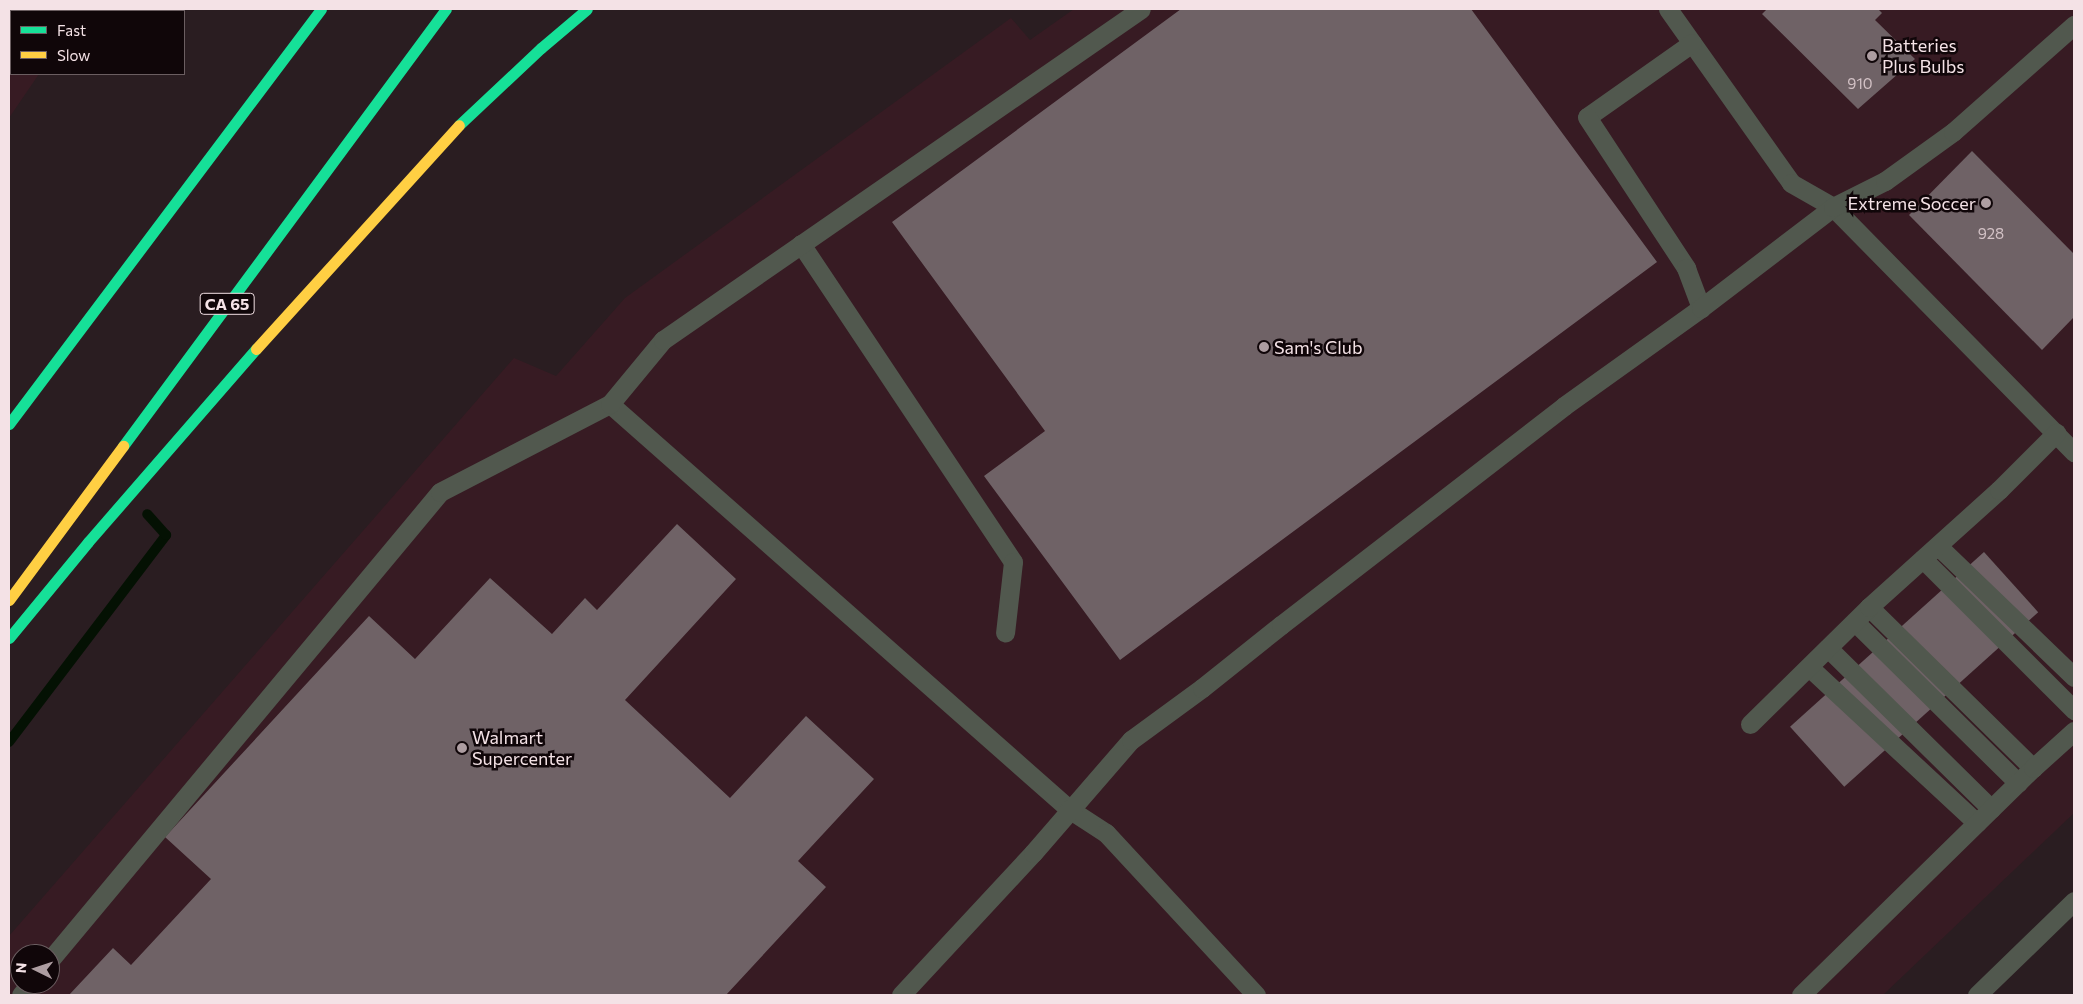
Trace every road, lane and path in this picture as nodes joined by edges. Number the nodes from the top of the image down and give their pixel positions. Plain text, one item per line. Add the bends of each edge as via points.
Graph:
1 (321, 9) edge
2 (446, 9) edge
3 (587, 9) edge
4 (1141, 9) edge
5 (1668, 9) edge
6 (2074, 25) edge
7 (1692, 43) junction
8 (1833, 207) junction
9 (801, 244) junction
10 (1701, 308) junction
11 (610, 404) junction
12 (9, 424) edge
13 (2056, 433) junction
14 (2074, 452) edge
15 (1938, 546) junction
16 (1923, 559) junction
17 (9, 600) edge
18 (1869, 607) junction
19 (1855, 622) junction
20 (1005, 633) dead end
21 (9, 638) edge
22 (1828, 648) junction
23 (1809, 667) junction
24 (2074, 677) edge
25 (2074, 710) edge
26 (1750, 724) dead end
27 (2074, 731) edge
28 (2033, 768) junction
29 (2018, 783) junction
30 (1991, 809) junction
31 (1069, 810) junction
32 (1977, 823) junction
33 (2074, 901) edge
34 (60, 948) edge
35 (901, 995) edge
36 (1256, 995) edge
37 (1801, 995) edge
38 (1977, 995) edge

1 - 12 highway
2 - 17 highway, CA 65
3 - 21 highway via 454,130 279,322
4 - 9 lane
5 - 7 lane
6 - 8 lane via 1953,132 1885,180
7 - 8 lane via 1790,183
7 - 10 lane via 1587,117 1686,268
8 - 10 lane
8 - 13 lane
9 - 11 lane via 662,340
9 - 20 lane via 1012,562
10 - 31 lane via 1564,406 1131,740
11 - 31 lane
11 - 34 lane via 440,492
13 - 14 lane
13 - 15 lane
15 - 16 lane
15 - 24 lane
16 - 18 lane
16 - 25 lane
18 - 19 lane
18 - 28 lane
19 - 22 lane
19 - 29 lane
22 - 23 lane
22 - 30 lane
23 - 26 lane
23 - 32 lane
27 - 28 lane
28 - 29 lane
29 - 30 lane
30 - 32 lane
31 - 35 lane
31 - 36 lane via 1106,833
32 - 37 lane
33 - 38 lane

